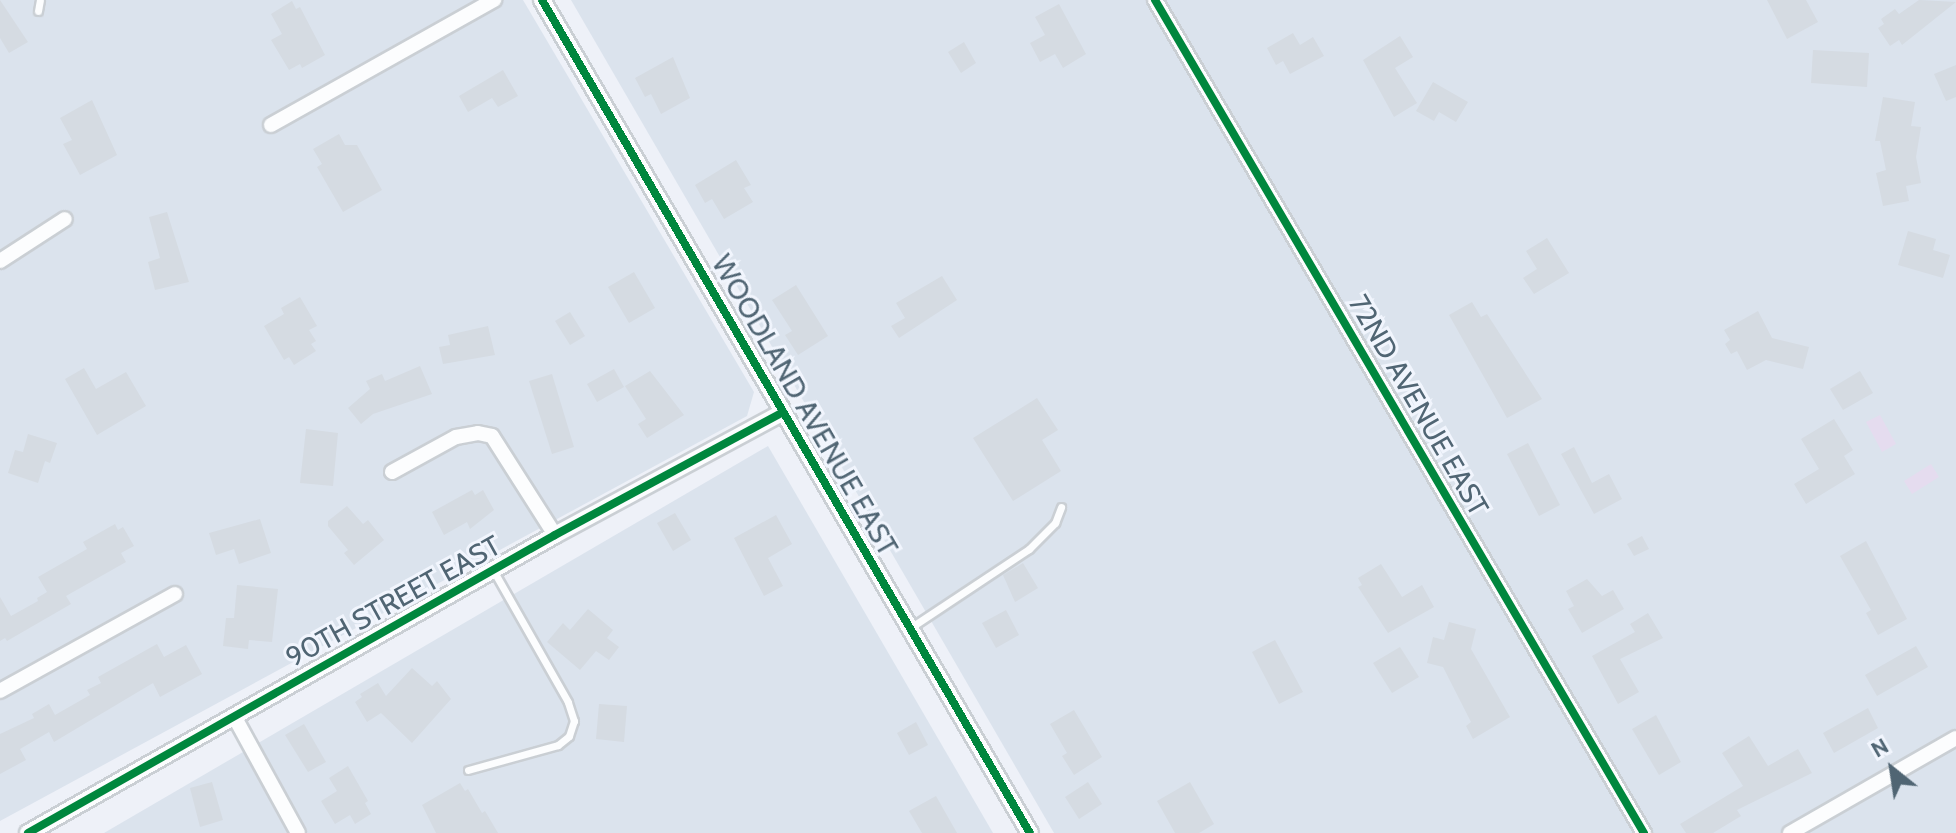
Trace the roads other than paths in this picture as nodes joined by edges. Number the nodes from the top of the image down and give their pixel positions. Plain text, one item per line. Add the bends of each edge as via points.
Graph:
1 (40, 0) edge
2 (494, 0) edge
3 (542, 0) edge
4 (1155, 0) edge
5 (38, 11) dead end
6 (271, 125) dead end
7 (65, 219) dead end
8 (0, 261) edge
9 (783, 412) junction
10 (392, 472) dead end
11 (1061, 507) dead end
12 (555, 535) junction
13 (493, 570) junction
14 (175, 594) dead end
15 (910, 628) junction
16 (0, 691) edge
17 (234, 716) junction
18 (1956, 738) edge
19 (468, 770) dead end
20 (28, 833) edge
21 (298, 833) edge
22 (1030, 833) edge
23 (1644, 833) edge
24 (1790, 833) edge

1 - 5 lane
2 - 6 street
3 - 9 street, WOODLAND AVENUE EAST
4 - 23 street, 72ND AVENUE EAST
7 - 8 street
9 - 12 street, 90TH STREET EAST
9 - 15 street, WOODLAND AVENUE EAST
10 - 12 street via 456,437 492,436
11 - 15 lane via 1055,523 1029,549
12 - 13 street, 90TH STREET EAST
13 - 17 street, 90TH STREET EAST
13 - 19 lane via 574,721 569,736 558,745
14 - 16 street
15 - 22 street, WOODLAND AVENUE EAST
17 - 20 street, 90TH STREET EAST
17 - 21 street
18 - 24 street

